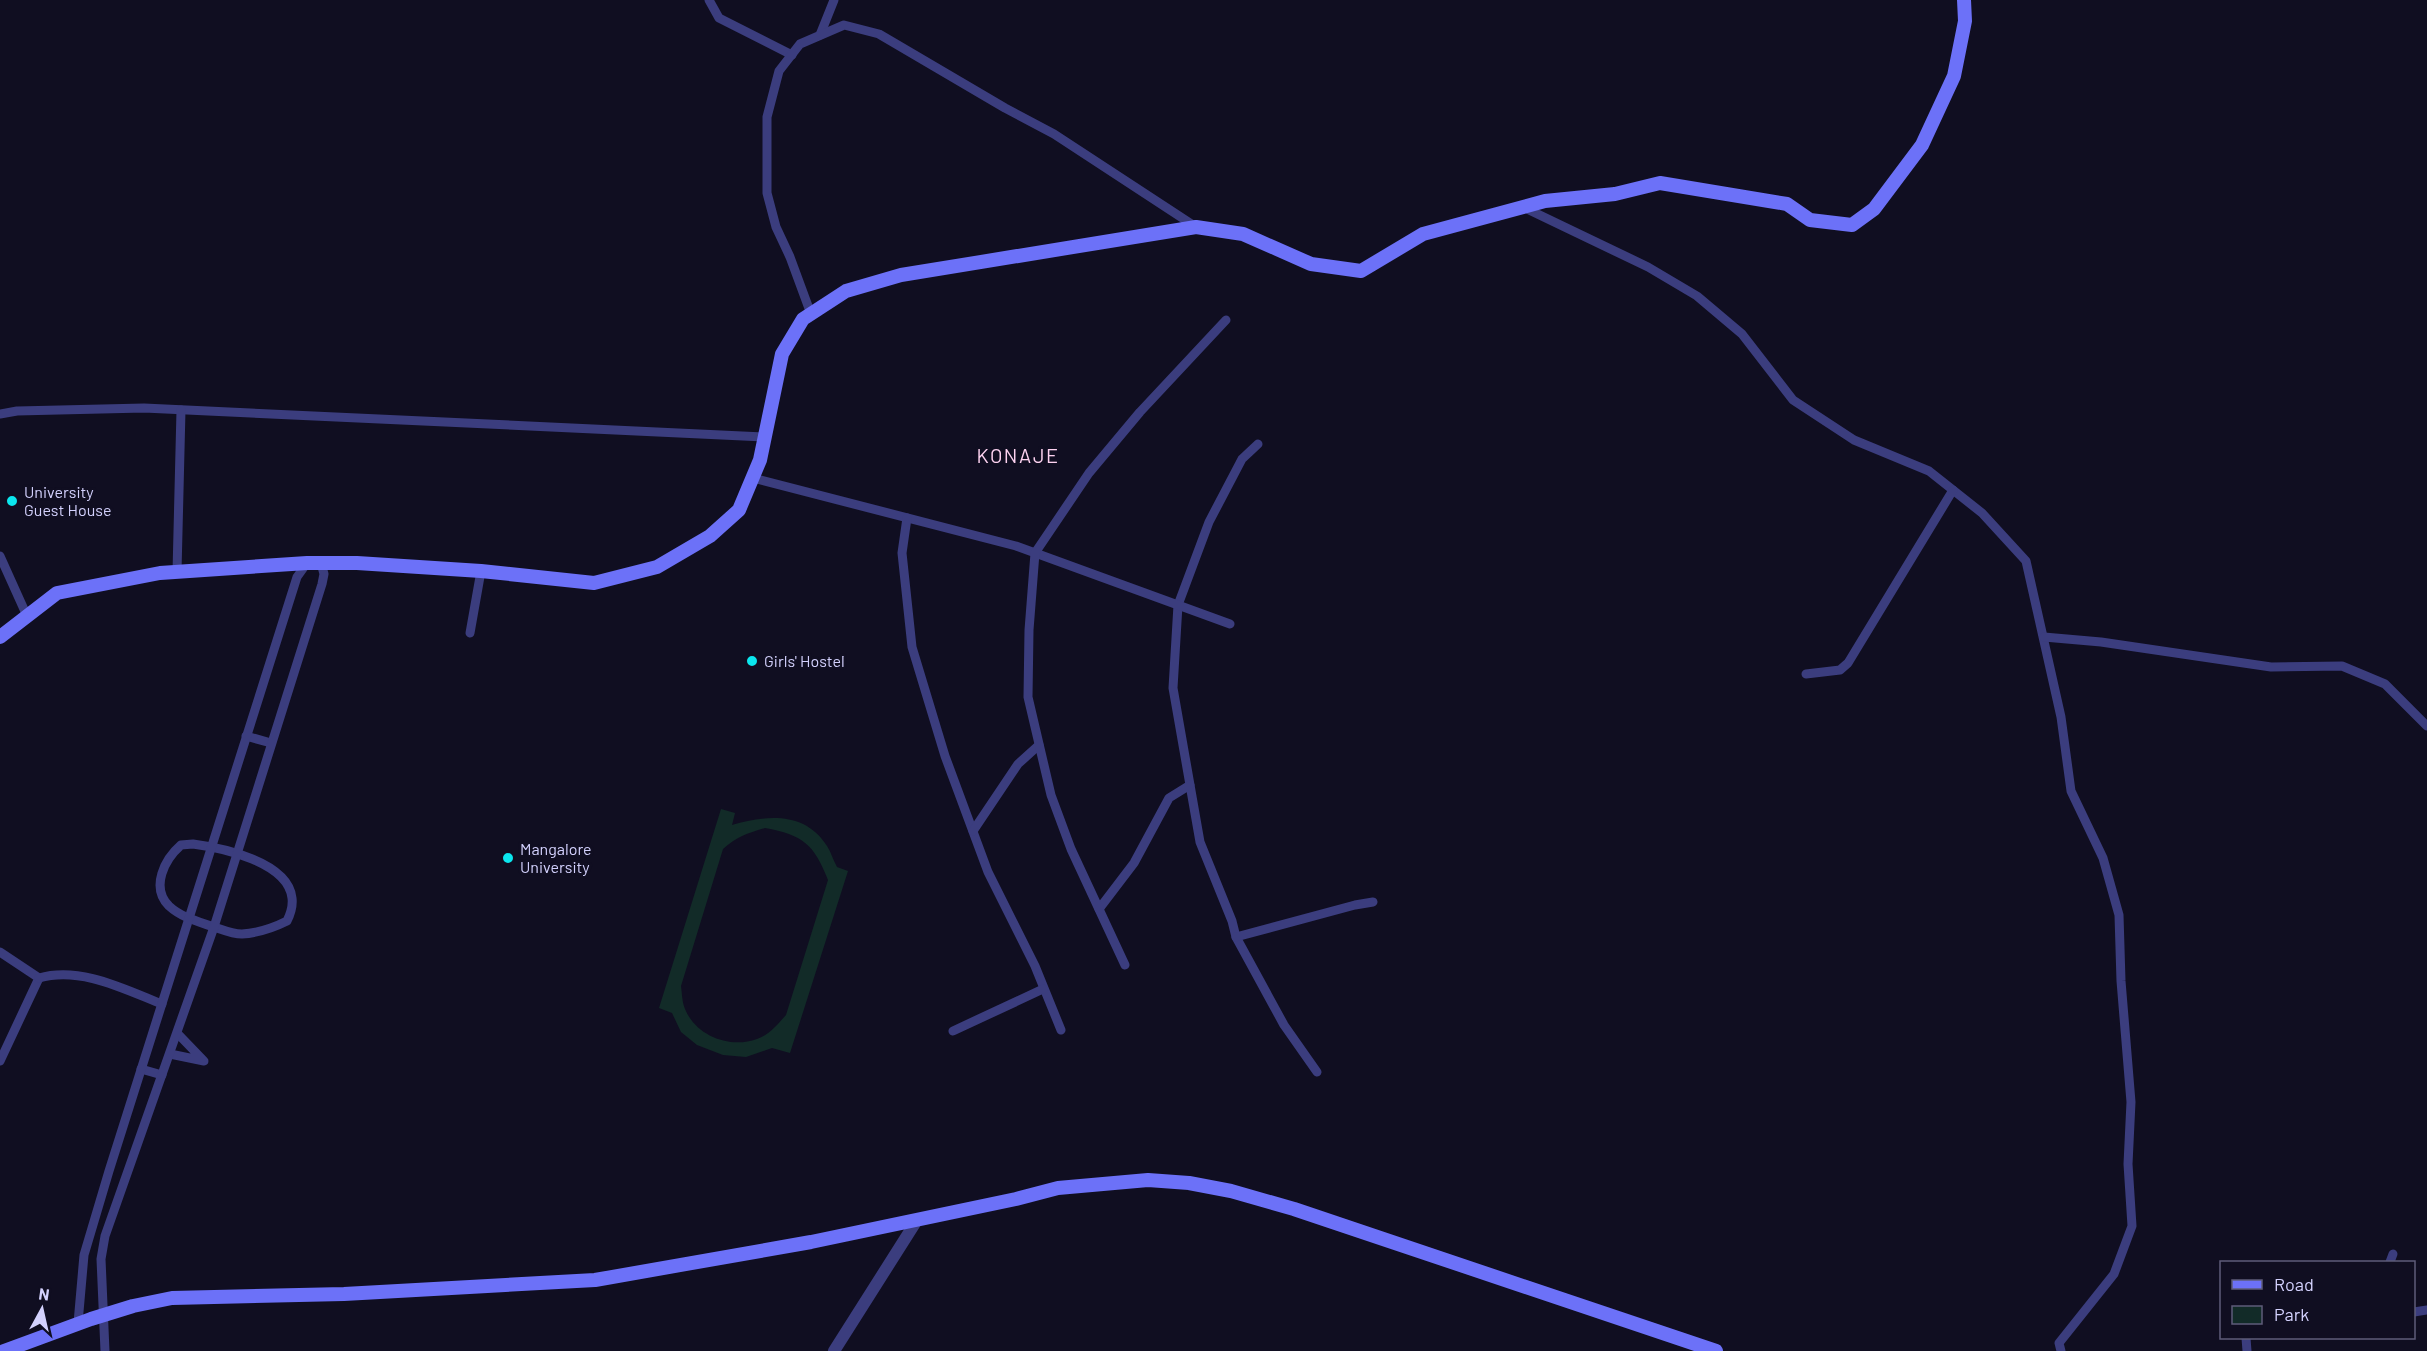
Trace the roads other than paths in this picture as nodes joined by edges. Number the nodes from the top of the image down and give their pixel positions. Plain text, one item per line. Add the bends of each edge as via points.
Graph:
1 (709, 0) edge
2 (834, 0) edge
3 (1965, 0) edge
4 (820, 35) junction
5 (792, 54) junction
6 (1523, 207) junction
7 (1196, 227) junction
8 (811, 314) junction
9 (1226, 320) dead end
10 (181, 410) junction
11 (0, 414) edge
12 (765, 436) junction
13 (1258, 444) dead end
14 (753, 478) junction
15 (1953, 490) junction
16 (908, 518) junction
17 (1035, 553) junction
18 (0, 556) edge
19 (314, 563) junction
20 (481, 571) junction
21 (177, 572) junction
22 (1178, 605) junction
23 (27, 616) junction
24 (1230, 624) dead end
25 (470, 633) dead end
26 (0, 637) edge
27 (2044, 637) junction
28 (1806, 674) dead end
29 (2427, 726) edge
30 (246, 736) junction
31 (272, 743) junction
32 (1039, 745) junction
33 (1190, 784) junction
34 (973, 831) junction
35 (210, 846) junction
36 (236, 854) junction
37 (1373, 902) dead end
38 (1099, 909) junction
39 (189, 919) junction
40 (214, 927) junction
41 (1236, 937) junction
42 (0, 952) edge
43 (1125, 965) dead end
44 (39, 978) junction
45 (1043, 989) junction
46 (162, 1004) junction
47 (1061, 1030) dead end
48 (953, 1031) dead end
49 (178, 1034) junction
50 (170, 1054) junction
51 (0, 1061) edge
52 (141, 1069) junction
53 (1317, 1072) dead end
54 (162, 1075) junction
55 (917, 1220) junction
56 (103, 1315) junction
57 (78, 1323) junction
58 (1711, 1350) edge
59 (4, 1351) edge
60 (105, 1351) edge
61 (834, 1351) edge
62 (2061, 1351) edge

1 - 5 street via 719,18
2 - 4 street
3 - 6 main road via 1965,21 1954,76 1922,145 1874,209 1852,225 1810,220 1787,204 1660,183 1615,194
4 - 5 street via 800,44
4 - 7 street via 844,25 879,34 1054,134
5 - 8 street via 779,71 767,117 767,193 776,227
6 - 7 main road via 1423,234 1361,271 1311,264 1243,234
6 - 15 street via 1648,267 1697,296 1742,334 1794,400 1854,440 1929,471
7 - 8 main road via 901,275 846,291
8 - 12 main road via 803,319 782,354
9 - 17 street via 1089,473
10 - 11 street
10 - 12 street
10 - 21 street
12 - 14 main road
13 - 22 street via 1242,459 1209,522
14 - 16 street
14 - 20 main road via 739,510 710,536 657,567 594,583
15 - 27 street via 1982,513 2026,561
15 - 28 street via 1848,663 1840,670
16 - 17 street
16 - 34 street via 902,553 912,647
17 - 22 street
17 - 32 street via 1028,697
18 - 23 street
19 - 20 main road
19 - 21 main road
19 - 30 street via 297,577
19 - 31 street via 324,574 322,584
20 - 25 street
21 - 23 main road via 57,594
22 - 24 street
22 - 33 street via 1173,688
23 - 26 main road
27 - 29 street via 2271,667 2342,666 2385,684
27 - 62 street via 2071,791 2103,858 2119,915 2131,1102 2128,1164 2132,1226 2114,1274 2060,1343
30 - 31 street
30 - 35 street
31 - 36 street
32 - 34 street via 1018,764
32 - 38 street via 1051,795
33 - 38 street via 1169,798 1134,863
33 - 41 street via 1200,842
34 - 45 street via 987,872
35 - 36 street
35 - 39 street
35 - 39 street via 181,845 163,866 160,884 165,901
36 - 40 street
36 - 40 street via 279,875 292,899 291,912 287,921 255,932 233,933
37 - 41 street
38 - 43 street
39 - 40 street
39 - 46 street
40 - 49 street
41 - 53 street via 1284,1025
42 - 44 street
44 - 46 street via 55,974 101,980
44 - 51 street
45 - 47 street
45 - 48 street
46 - 52 street
49 - 50 street
49 - 50 street via 204,1061
50 - 54 street
52 - 54 street
52 - 57 street via 84,1255
54 - 56 street via 105,1236 101,1258
55 - 56 main road via 595,1280 344,1294 172,1298
55 - 58 main road via 1058,1188 1148,1180 1189,1183 1294,1209
55 - 61 street
56 - 57 main road
56 - 60 street
57 - 59 main road

